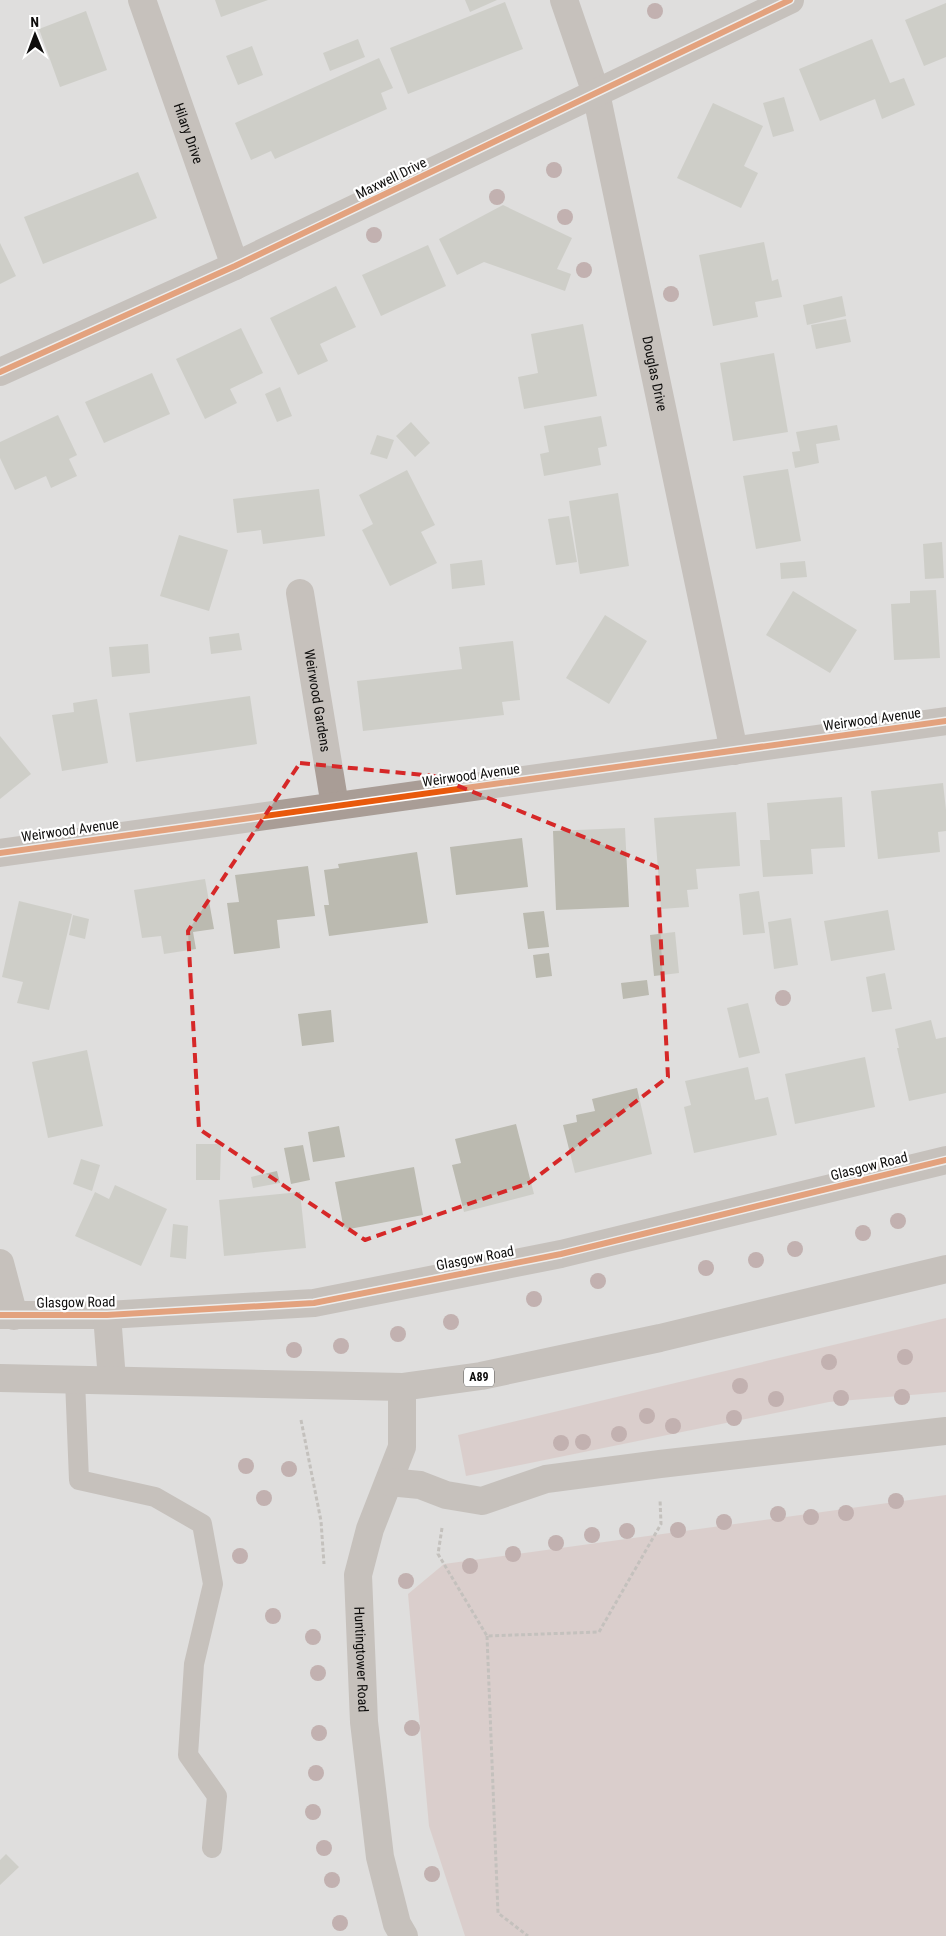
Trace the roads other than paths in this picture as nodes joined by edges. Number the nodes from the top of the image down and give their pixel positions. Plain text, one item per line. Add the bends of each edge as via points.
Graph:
1 (142, 0) edge
2 (564, 0) edge
3 (790, 0) edge
4 (596, 93) junction
5 (234, 266) junction
6 (0, 372) edge
7 (300, 593) dead end
8 (946, 721) edge
9 (734, 751) junction
10 (335, 806) junction
11 (0, 853) edge
12 (946, 1160) edge
13 (0, 1263) edge
14 (946, 1269) edge
15 (7, 1315) edge
16 (107, 1315) junction
17 (0, 1378) edge
18 (74, 1380) junction
19 (112, 1380) junction
20 (402, 1387) junction
21 (946, 1432) edge
22 (389, 1482) junction
23 (212, 1848) dead end
24 (404, 1936) edge

1 - 5 street, Hilary Drive
2 - 4 street, Douglas Drive
3 - 4 street, Maxwell Drive
4 - 5 street, Maxwell Drive
4 - 9 street, Douglas Drive
5 - 6 street, Maxwell Drive
7 - 10 street, Weirwood Gardens
8 - 9 street, Weirwood Avenue
9 - 10 street, Weirwood Avenue
10 - 11 street, Weirwood Avenue
12 - 16 street, Glasgow Road via 562,1254 314,1303
13 - 15 street
14 - 20 main road, A89 via 660,1338 481,1376
15 - 16 street, Glasgow Road
16 - 19 street
17 - 18 main road, A89
18 - 19 main road, A89
18 - 23 lane via 79,1480 155,1497 202,1524 213,1584 194,1664 188,1755 217,1796
19 - 20 main road, A89
20 - 22 street, Huntingtower Road via 402,1447
21 - 22 street via 546,1479 482,1501
22 - 24 street, Huntingtower Road via 370,1529 358,1575 364,1722 379,1848 397,1924

